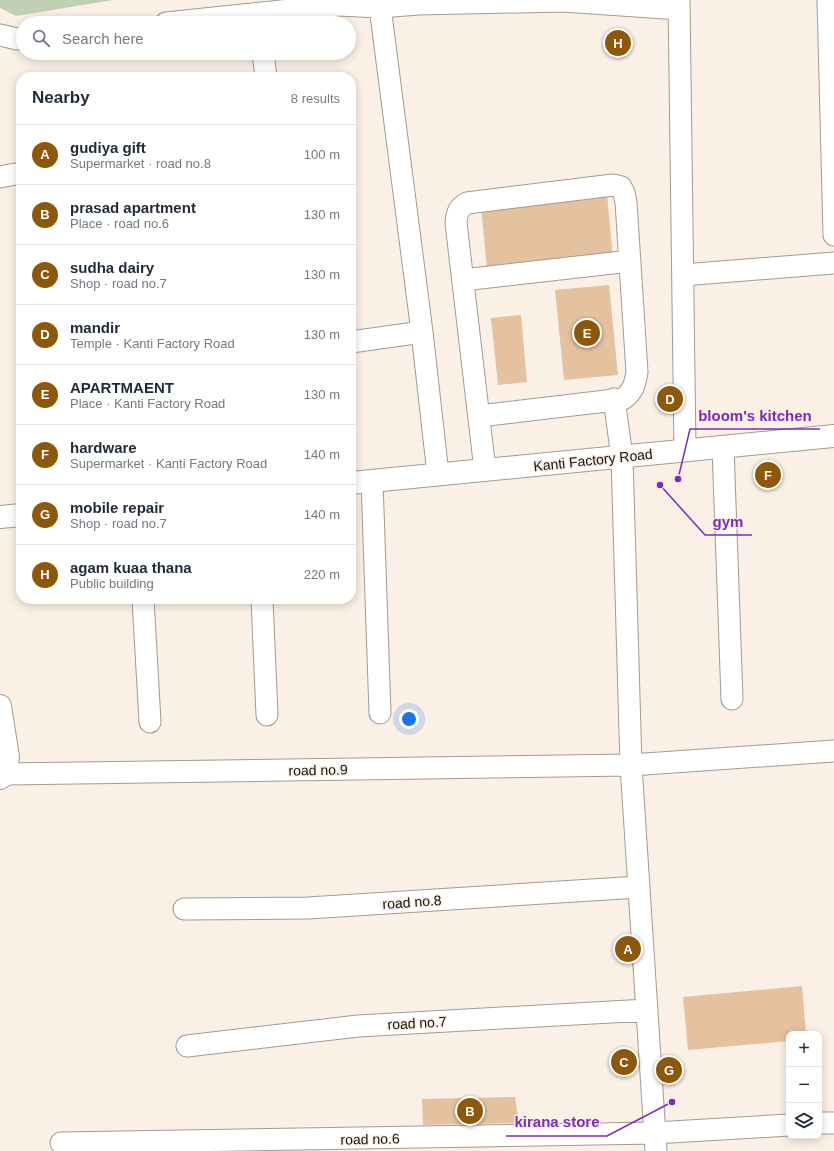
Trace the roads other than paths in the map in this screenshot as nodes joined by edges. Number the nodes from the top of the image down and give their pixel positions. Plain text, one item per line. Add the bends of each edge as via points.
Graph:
1 (563, 0) edge
2 (828, 0) edge
3 (338, 2) edge
4 (679, 5) edge
5 (380, 7) junction
6 (269, 16) edge
7 (0, 35) edge
8 (16, 38) edge
9 (832, 54) edge
10 (264, 60) edge
11 (265, 72) edge
12 (833, 154) edge
13 (16, 174) edge
14 (0, 176) edge
15 (834, 235) edge
16 (630, 261) junction
17 (834, 263) edge
18 (683, 275) junction
19 (463, 280) junction
20 (422, 332) junction
21 (356, 341) edge
22 (614, 400) junction
23 (479, 416) junction
24 (834, 436) edge
25 (723, 447) junction
26 (684, 450) junction
27 (622, 457) junction
28 (485, 470) junction
29 (438, 474) junction
30 (361, 482) edge
31 (16, 515) edge
32 (0, 517) edge
33 (142, 604) edge
34 (262, 604) edge
35 (732, 699) dead end
36 (0, 706) edge
37 (380, 713) dead end
38 (267, 715) dead end
39 (150, 722) dead end
40 (834, 751) edge
41 (631, 765) junction
42 (3, 776) edge
43 (639, 887) junction
44 (184, 909) dead end
45 (647, 1010) junction
46 (187, 1046) dead end
47 (834, 1123) edge
48 (822, 1124) edge
49 (786, 1125) edge
50 (655, 1142) edge
51 (61, 1143) dead end

1 - 4 street
1 - 5 street
2 - 9 street
3 - 5 street
3 - 6 street
4 - 18 street
5 - 20 street
7 - 8 street
9 - 12 street
10 - 11 street
12 - 15 street
13 - 14 street
16 - 19 street
16 - 19 street via 624,193 621,187 613,185 467,203 460,207 456,223
16 - 22 street via 637,372 630,394
17 - 18 street
18 - 26 street
19 - 23 street
20 - 21 street
20 - 29 street
22 - 23 street
22 - 27 street
23 - 28 street
24 - 25 street, Kanti Factory Road
25 - 26 street, Kanti Factory Road
25 - 35 street
26 - 27 street, Kanti Factory Road
27 - 28 street, Kanti Factory Road
27 - 41 street
28 - 29 street, Kanti Factory Road
29 - 30 street, Kanti Factory Road
30 - 37 street
31 - 32 street
33 - 39 street
34 - 38 street
36 - 42 street via 8,757
40 - 41 street, road no.9
41 - 42 street, road no.9
41 - 43 street
43 - 44 street, road no.8 via 308,908
43 - 45 street
45 - 46 street, road no.7 via 358,1026
45 - 50 street
47 - 48 street
49 - 50 street, road no.6
50 - 51 street, road no.6

